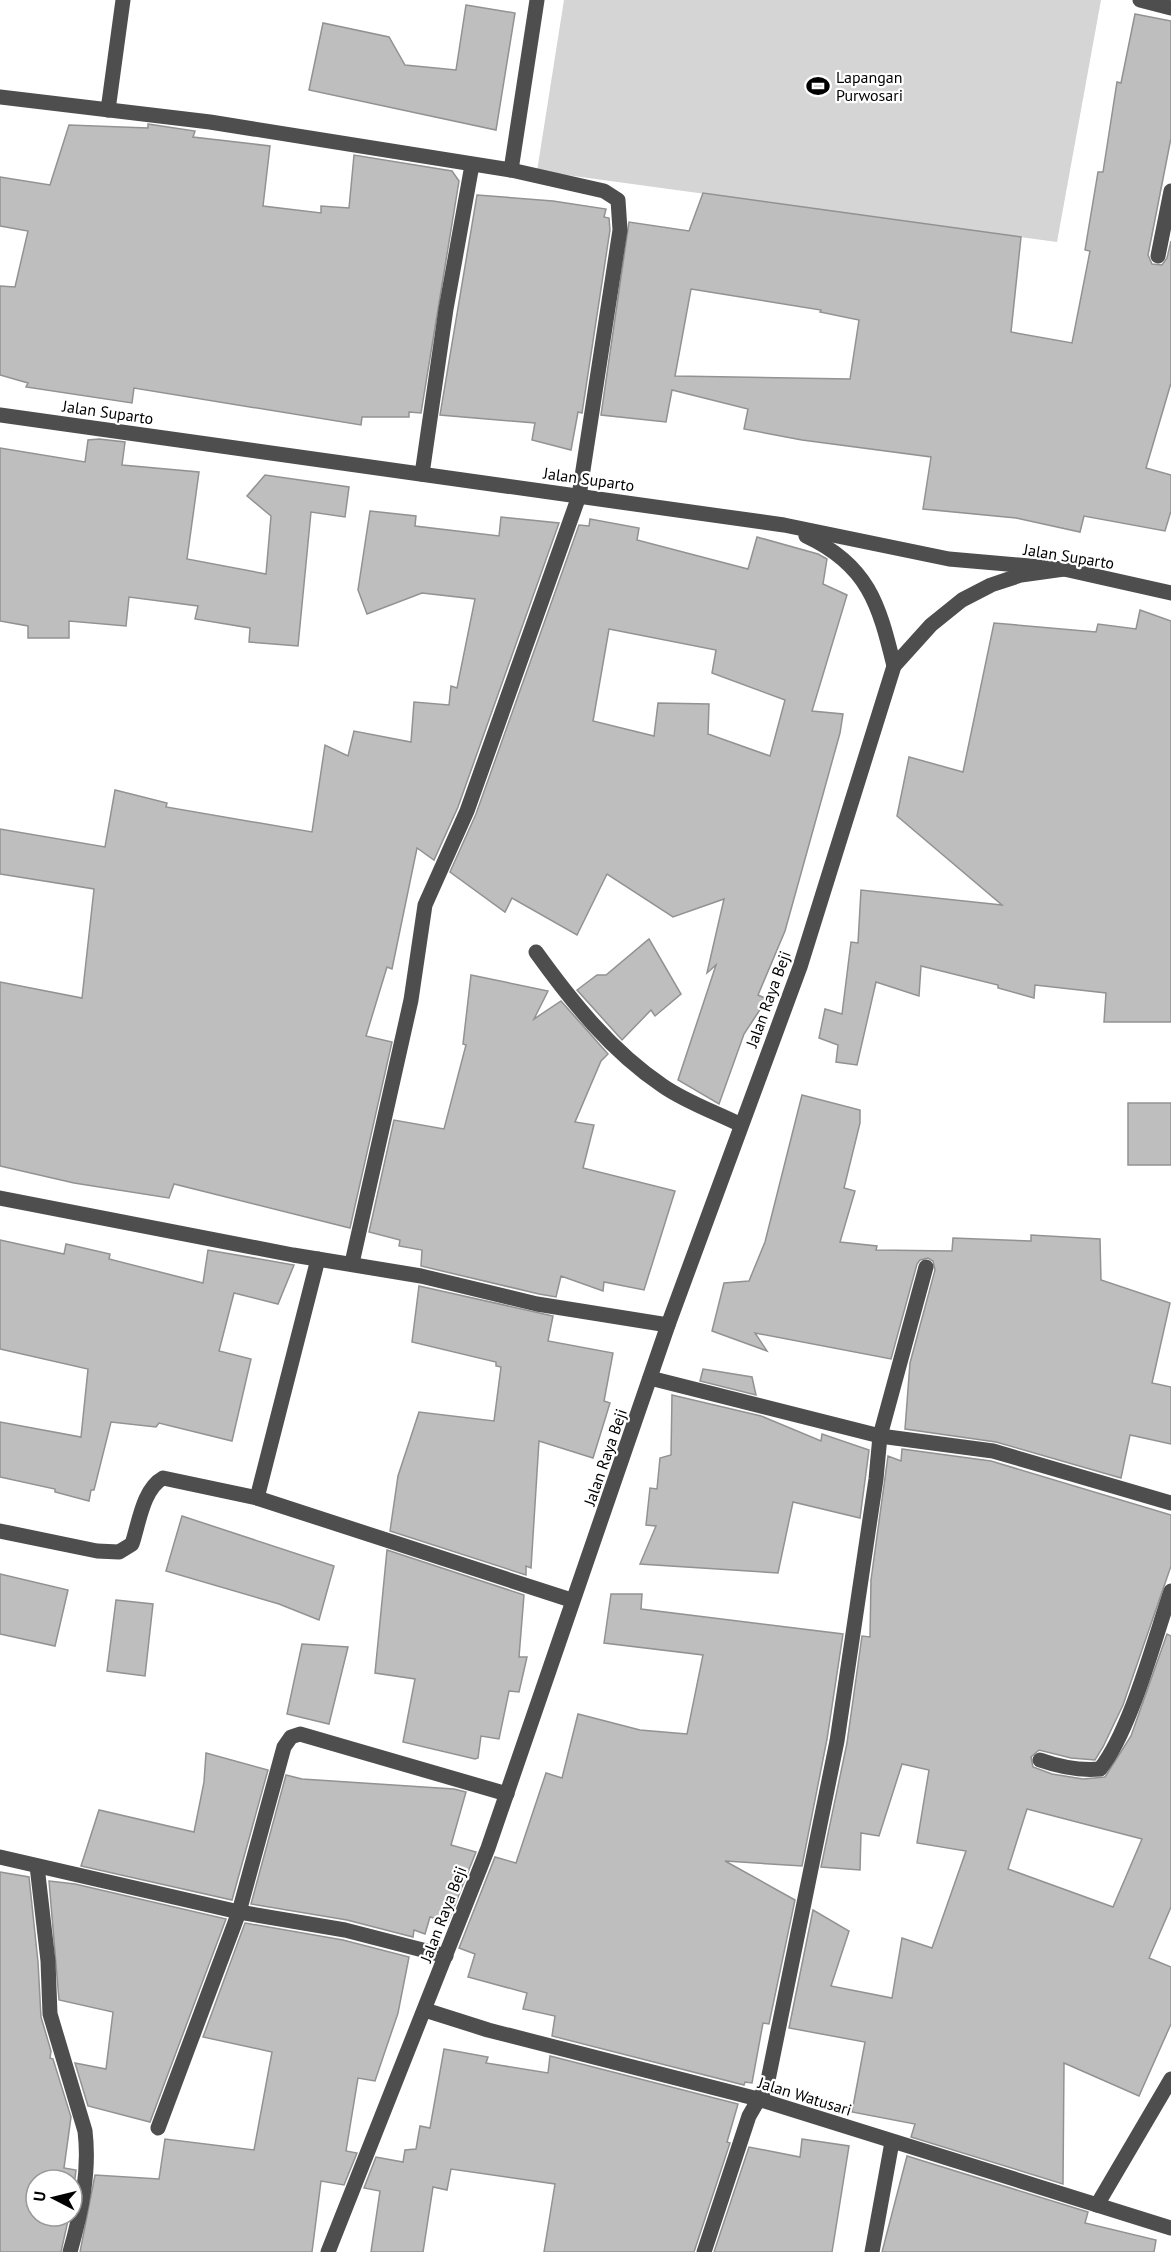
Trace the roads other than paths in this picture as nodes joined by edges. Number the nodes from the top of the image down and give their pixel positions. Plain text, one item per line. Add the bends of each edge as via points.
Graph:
1 (123, 0) edge
2 (537, 0) edge
3 (1140, 0) edge
4 (1171, 8) edge
5 (0, 97) edge
6 (108, 110) junction
7 (472, 165) junction
8 (511, 170) junction
9 (1171, 191) edge
10 (1158, 256) dead end
11 (0, 415) edge
12 (422, 474) junction
13 (579, 496) junction
14 (784, 525) junction
15 (1064, 569) junction
16 (1171, 593) edge
17 (894, 666) junction
18 (536, 952) dead end
19 (741, 1125) junction
20 (0, 1198) edge
21 (318, 1259) junction
22 (352, 1263) junction
23 (926, 1266) dead end
24 (668, 1325) junction
25 (650, 1378) junction
26 (880, 1436) junction
27 (257, 1498) junction
28 (1171, 1503) edge
29 (0, 1531) edge
30 (1171, 1591) edge
31 (572, 1600) junction
32 (1040, 1760) dead end
33 (507, 1794) junction
34 (0, 1857) edge
35 (37, 1866) junction
36 (239, 1912) junction
37 (446, 1956) junction
38 (424, 2010) junction
39 (1171, 2079) edge
40 (759, 2099) junction
41 (159, 2128) dead end
42 (892, 2142) junction
43 (1097, 2205) junction
44 (1171, 2228) edge
45 (70, 2252) edge
46 (327, 2252) edge
47 (704, 2252) edge
48 (872, 2252) edge

1 - 6 street
2 - 8 street
3 - 4 street
5 - 6 street
6 - 7 street via 210,122
7 - 8 street
7 - 12 street
8 - 13 street via 604,191 618,200 620,230
9 - 10 street
11 - 12 street, Jalan Suparto
12 - 13 street, Jalan Suparto
13 - 14 street, Jalan Suparto
13 - 22 street via 467,811 425,905 411,1000
14 - 15 street, Jalan Suparto via 950,559
14 - 17 street via 828,546 857,572 880,609
15 - 16 street, Jalan Suparto
15 - 17 street via 1022,575 962,600 931,625
17 - 19 street, Jalan Raya Beji via 800,967
18 - 19 street via 569,998 616,1048 663,1086
19 - 24 street, Jalan Raya Beji
20 - 21 street
21 - 22 street
21 - 27 street
22 - 24 street via 537,1304
23 - 26 street
24 - 25 street, Jalan Raya Beji
25 - 26 street
25 - 31 street, Jalan Raya Beji
26 - 28 street via 993,1451
26 - 40 street via 837,1740 767,2085
27 - 29 street via 163,1478 154,1483 149,1493 132,1544 119,1552
27 - 31 street
30 - 32 street via 1126,1721 1107,1760 1100,1769 1086,1771
31 - 33 street, Jalan Raya Beji
33 - 36 street via 300,1734 291,1737 284,1747
33 - 37 street, Jalan Raya Beji
34 - 35 street
35 - 36 street
35 - 45 street via 50,2013 86,2131 85,2185
36 - 37 street via 345,1930
36 - 41 street
37 - 38 street, Jalan Raya Beji
38 - 40 street, Jalan Watusari
38 - 46 street, Jalan Raya Beji
39 - 43 street
40 - 42 street, Jalan Watusari
40 - 47 street via 749,2116
42 - 43 street, Jalan Watusari
42 - 48 street
43 - 44 street, Jalan Watusari

